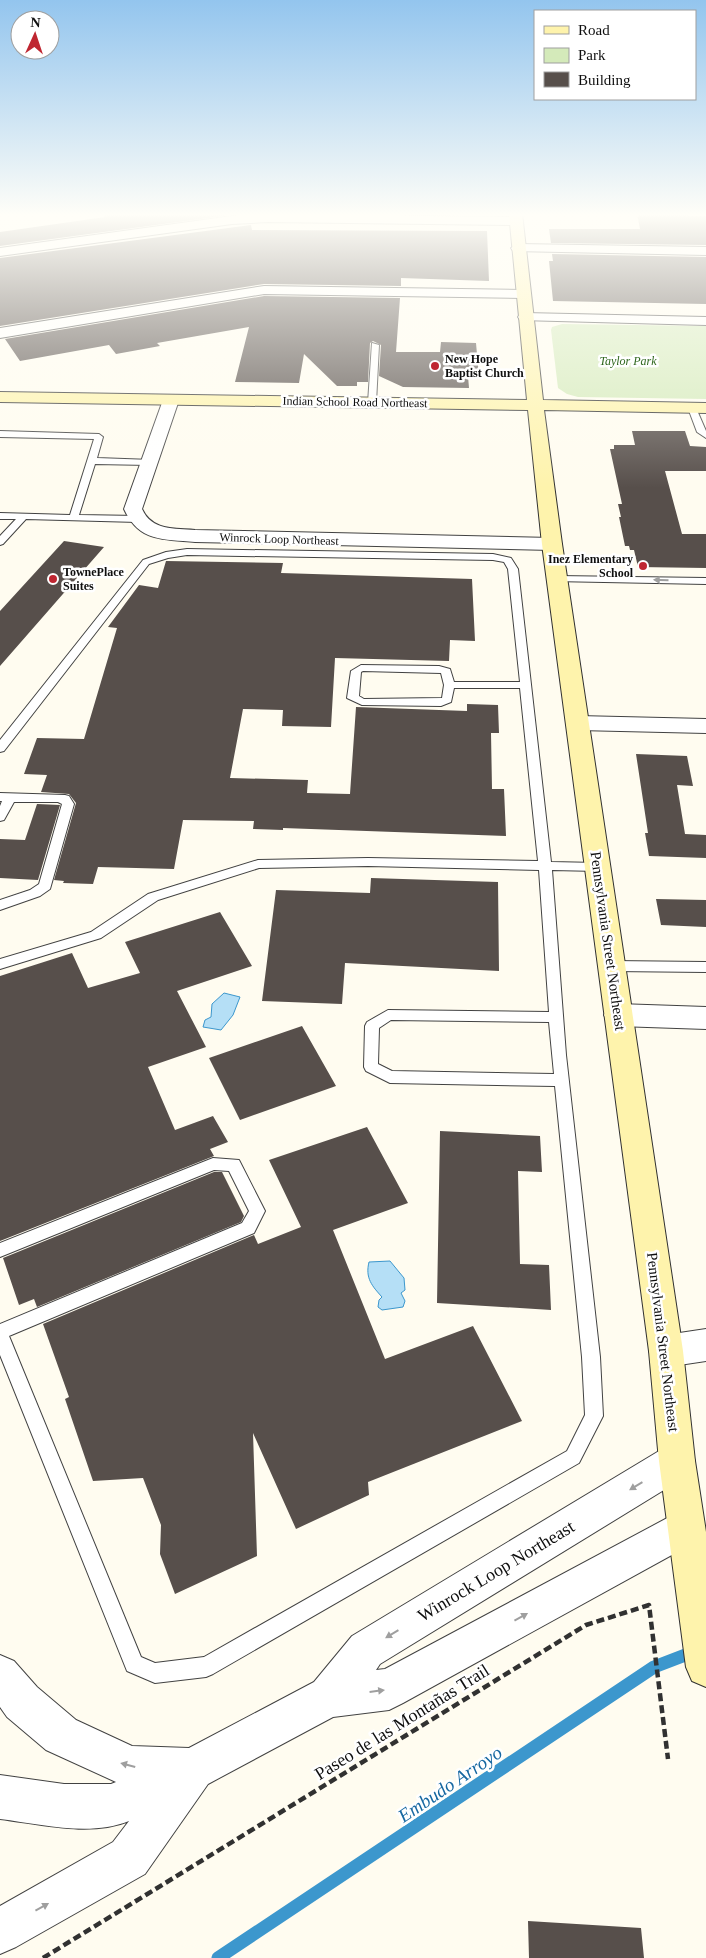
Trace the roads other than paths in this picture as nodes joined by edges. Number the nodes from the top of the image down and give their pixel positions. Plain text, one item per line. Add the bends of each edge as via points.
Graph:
1 (170, 304) edge
2 (524, 304) edge
3 (525, 317) junction
4 (706, 320) edge
5 (0, 333) edge
6 (375, 344) dead end
7 (1, 396) edge
8 (170, 400) junction
9 (372, 403) junction
10 (535, 405) junction
11 (699, 408) edge
12 (0, 434) edge
13 (706, 435) edge
14 (90, 461) junction
15 (149, 462) junction
16 (0, 516) edge
17 (24, 516) junction
18 (74, 517) junction
19 (138, 519) junction
20 (0, 542) edge
21 (552, 544) junction
22 (557, 579) junction
23 (706, 580) edge
24 (449, 685) junction
25 (525, 685) junction
26 (578, 723) junction
27 (706, 726) edge
28 (0, 748) edge
29 (5, 797) edge
30 (0, 817) edge
31 (545, 866) junction
32 (598, 867) junction
33 (0, 905) edge
34 (0, 964) edge
35 (612, 966) junction
36 (706, 967) edge
37 (618, 1015) junction
38 (556, 1016) junction
39 (706, 1018) edge
40 (562, 1080) junction
41 (0, 1250) edge
42 (0, 1333) edge
43 (706, 1345) edge
44 (666, 1351) junction
45 (677, 1461) junction
46 (686, 1527) junction
47 (706, 1668) edge
48 (0, 1675) edge
49 (329, 1697) junction
50 (194, 1768) junction
51 (0, 1797) edge
52 (0, 1931) edge

1 - 5 street
2 - 3 street, Pennsylvania Street Northeast
3 - 4 street
3 - 10 street, Pennsylvania Street Northeast
6 - 9 lane
7 - 8 street, Indian School Road Northeast
8 - 9 street, Indian School Road Northeast
8 - 15 street
9 - 10 street, Indian School Road Northeast
10 - 11 street, Indian School Road Northeast
10 - 21 street, Pennsylvania Street Northeast
11 - 13 lane via 701,432
12 - 14 lane via 99,436
14 - 15 lane
14 - 18 lane
15 - 19 street via 133,509
16 - 17 lane
17 - 18 lane
17 - 20 lane
18 - 19 lane
19 - 21 street, Winrock Loop Northeast via 164,533 195,536
21 - 22 street, Pennsylvania Street Northeast
23 -> 22 lane
22 - 26 street, Pennsylvania Street Northeast
24 - 24 lane via 446,671 439,669 361,668 356,670 353,698 362,702 441,703 447,700
24 - 25 lane
25 - 28 lane via 513,569 508,560 493,557 187,552 146,562
25 - 31 lane
26 - 27 street
26 - 32 street, Pennsylvania Street Northeast
29 - 30 lane
29 - 33 lane via 58,798 68,804 45,886 35,893
31 - 32 lane
31 - 34 lane via 368,862 258,864 153,897 96,936
31 - 38 lane
32 - 35 street, Pennsylvania Street Northeast
35 - 36 lane
35 - 37 street, Pennsylvania Street Northeast
37 - 39 street
37 - 44 street, Pennsylvania Street Northeast
38 - 40 lane
38 - 40 lane via 388,1014 372,1026 371,1067 390,1077
40 - 42 lane via 594,1416 572,1457 206,1667 155,1673 134,1664
41 - 42 lane via 213,1164 234,1165 257,1211 248,1228
43 - 44 street
44 - 45 street, Pennsylvania Street Northeast
45 - 46 street, Pennsylvania Street Northeast
45 -> 49 street, Winrock Loop Northeast via 366,1650
46 - 47 street, Pennsylvania Street Northeast
49 -> 46 street, Winrock Loop Northeast via 389,1690
50 -> 48 street, Winrock Loop Northeast via 130,1767 84,1747 41,1719
49 - 50 street, Winrock Loop Northeast
50 - 51 street, Winrock Loop Northeast via 113,1806 64,1806
52 -> 50 street, Winrock Loop Northeast via 129,1858

